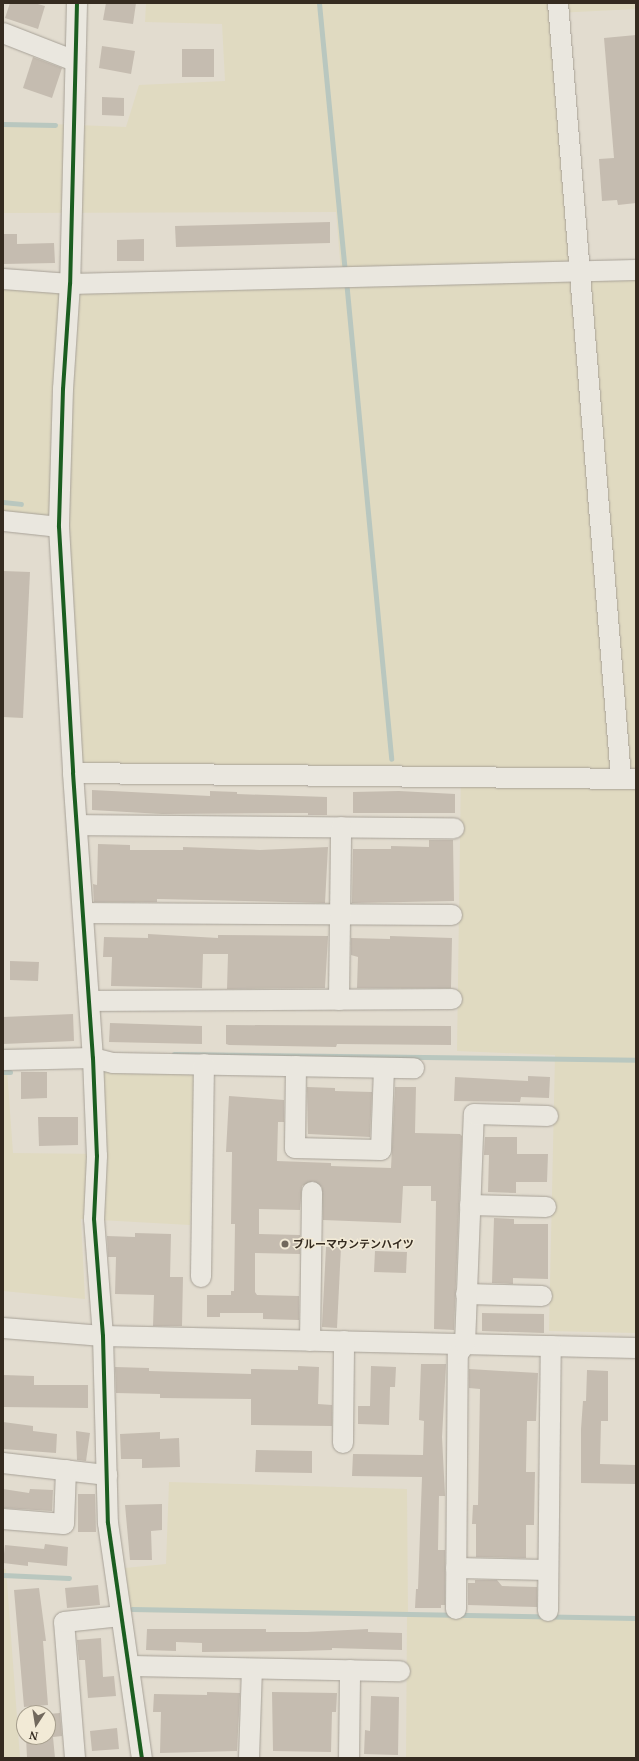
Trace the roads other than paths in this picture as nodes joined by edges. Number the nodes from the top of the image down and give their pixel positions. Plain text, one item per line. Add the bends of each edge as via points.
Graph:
1 (77, 3) edge
2 (558, 3) edge
3 (3, 33) edge
4 (75, 61) junction
5 (636, 270) edge
6 (580, 271) junction
7 (3, 279) edge
8 (70, 284) junction
9 (3, 521) edge
10 (59, 527) junction
11 (73, 773) junction
12 (629, 778) edge
13 (77, 825) junction
14 (341, 827) junction
15 (454, 828) dead end
16 (83, 913) junction
17 (340, 914) junction
18 (452, 915) dead end
19 (452, 999) dead end
20 (339, 1000) junction
21 (90, 1001) junction
22 (93, 1058) junction
23 (3, 1060) edge
24 (204, 1064) junction
25 (296, 1066) junction
26 (384, 1068) junction
27 (414, 1068) dead end
28 (548, 1116) dead end
29 (312, 1192) dead end
30 (470, 1205) junction
31 (546, 1207) dead end
32 (201, 1277) dead end
33 (466, 1294) junction
34 (542, 1296) dead end
35 (3, 1328) edge
36 (103, 1336) junction
37 (310, 1341) junction
38 (344, 1341) junction
39 (465, 1344) junction
40 (551, 1346) junction
41 (636, 1348) edge
42 (343, 1443) dead end
43 (3, 1463) edge
44 (66, 1470) junction
45 (107, 1475) junction
46 (3, 1519) edge
47 (456, 1568) junction
48 (548, 1570) junction
49 (456, 1610) dead end
50 (548, 1612) dead end
51 (121, 1616) junction
52 (129, 1666) junction
53 (252, 1669) junction
54 (350, 1670) junction
55 (400, 1671) dead end
56 (75, 1758) edge
57 (142, 1758) edge
58 (249, 1758) edge
59 (349, 1758) edge

1 - 4 street
2 - 6 street
3 - 4 street
4 - 8 street
5 - 6 street
6 - 8 street
6 - 12 street
7 - 8 street
8 - 10 street via 63,389
9 - 10 street
10 - 11 street
11 - 12 street
11 - 13 street
13 - 14 street
13 - 16 street
14 - 15 street
14 - 17 street
16 - 17 street
16 - 21 street
17 - 18 street
17 - 20 street
19 - 20 street
20 - 21 street
21 - 22 street
22 - 23 street
22 - 24 street via 113,1062
22 - 36 street via 97,1156 94,1219
24 - 25 street
24 - 32 street
25 - 26 street
25 - 26 street via 295,1148 381,1150
26 - 27 street
28 - 30 street via 474,1114
29 - 37 street
30 - 31 street
30 - 33 street
33 - 34 street
33 - 39 street
35 - 36 street
36 - 37 street
36 - 45 street
37 - 38 street
38 - 39 street
38 - 42 street
39 - 40 street
39 - 47 street via 458,1354
40 - 41 street
40 - 48 street
43 - 44 street
44 - 45 street
44 - 46 street via 64,1524
45 - 51 street via 108,1523
47 - 48 street
47 - 49 street
48 - 50 street
51 - 52 street
51 - 56 street via 64,1622
52 - 53 street
52 - 57 street
53 - 54 street
53 - 58 street
54 - 55 street
54 - 59 street

